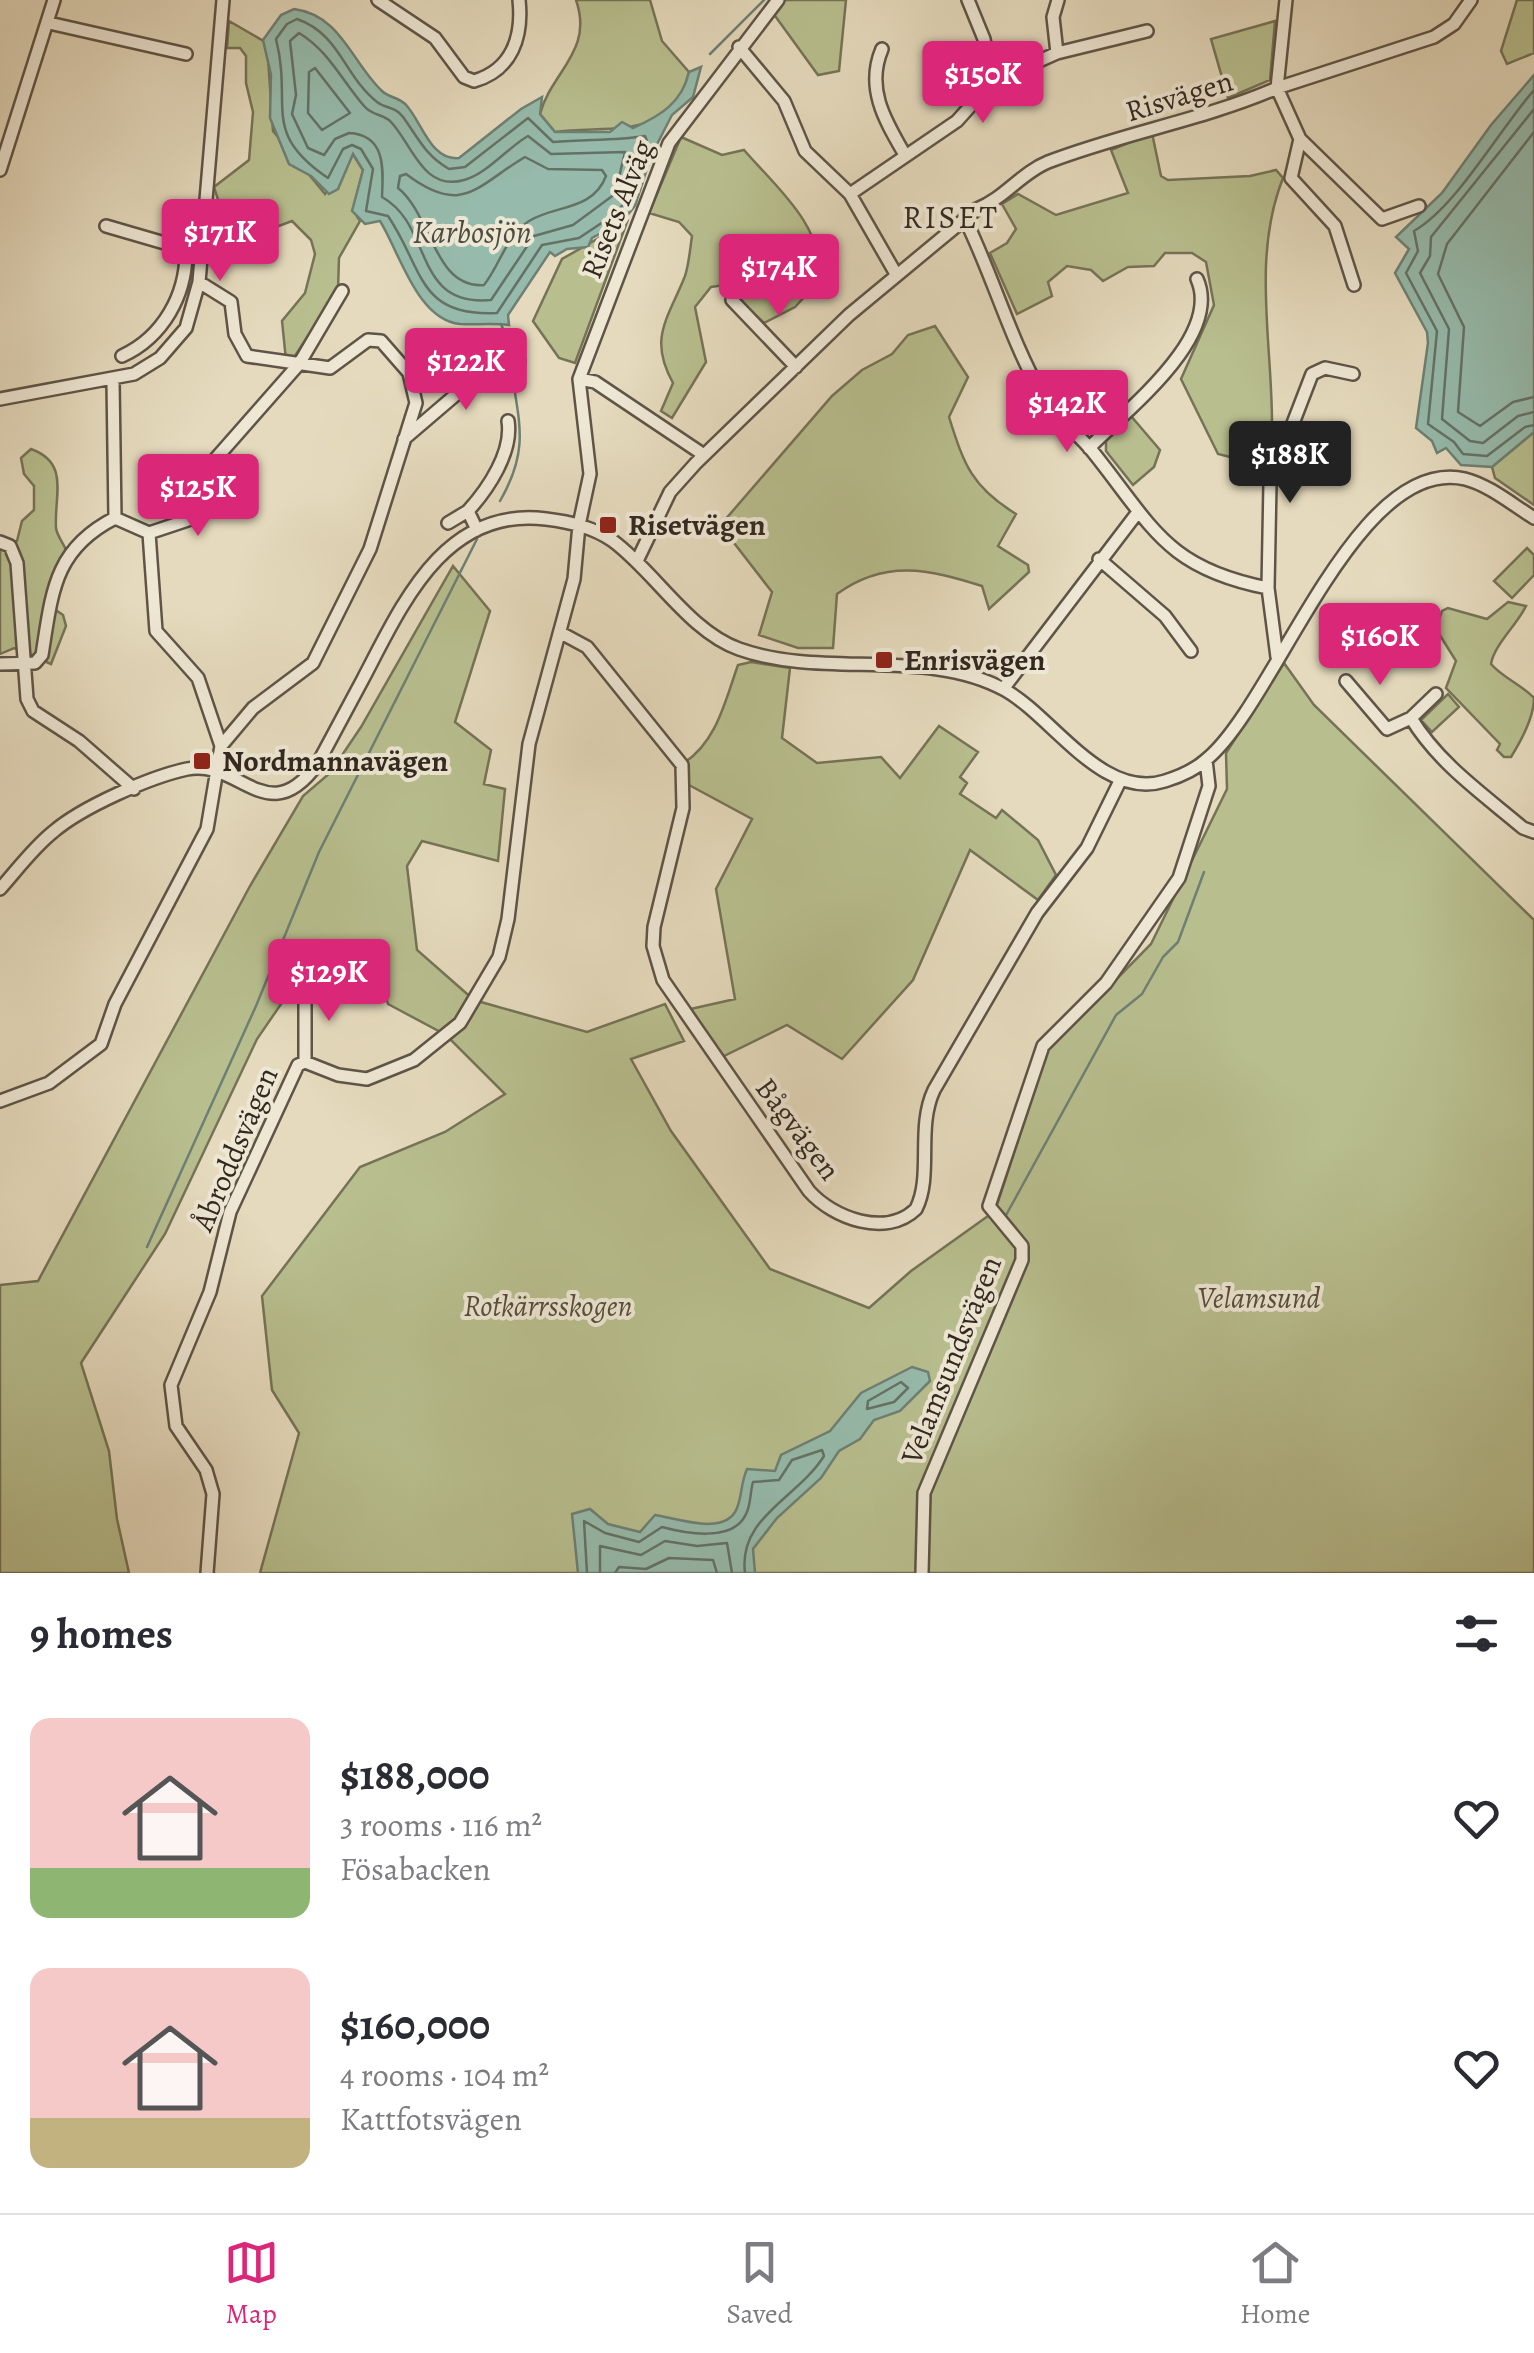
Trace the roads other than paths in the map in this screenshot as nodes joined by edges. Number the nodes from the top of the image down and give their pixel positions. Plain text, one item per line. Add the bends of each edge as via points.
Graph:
1 (54, 0) edge
2 (223, 0) edge
3 (378, 0) edge
4 (519, 0) edge
5 (778, 0) edge
6 (968, 0) edge
7 (1058, 0) edge
8 (1286, 0) edge
9 (1471, 0) edge
10 (49, 23) junction
11 (1147, 31) dead end
12 (739, 47) junction
13 (882, 49) dead end
14 (1057, 52) junction
15 (186, 54) dead end
16 (992, 82) junction
17 (1277, 88) junction
18 (1300, 139) junction
19 (905, 155) junction
20 (0, 170) edge
21 (850, 194) junction
22 (1419, 206) dead end
23 (965, 218) junction
24 (106, 226) dead end
25 (186, 249) junction
26 (201, 254) junction
27 (896, 274) junction
28 (1197, 279) dead end
29 (199, 282) junction
30 (1354, 286) dead end
31 (342, 292) dead end
32 (732, 300) dead end
33 (122, 356) dead end
34 (519, 361) dead end
35 (299, 364) junction
36 (796, 366) junction
37 (1353, 374) dead end
38 (113, 380) junction
39 (579, 380) junction
40 (0, 399) edge
41 (508, 422) dead end
42 (404, 439) junction
43 (1089, 448) junction
44 (704, 455) junction
45 (468, 511) junction
46 (1138, 512) junction
47 (115, 518) junction
48 (1534, 518) edge
49 (448, 523) dead end
50 (579, 525) junction
51 (478, 530) junction
52 (149, 533) junction
53 (0, 542) edge
54 (1099, 559) junction
55 (637, 561) junction
56 (1268, 588) junction
57 (561, 633) junction
58 (1190, 650) dead end
59 (1277, 658) junction
60 (23, 662) junction
61 (0, 664) edge
62 (1346, 681) dead end
63 (1003, 689) junction
64 (1436, 694) dead end
65 (1411, 718) junction
66 (220, 746) junction
67 (1206, 760) junction
68 (213, 772) junction
69 (1121, 778) junction
70 (134, 789) junction
71 (1534, 832) edge
72 (0, 888) edge
73 (305, 994) dead end
74 (304, 1062) junction
75 (0, 1101) edge
76 (208, 1573) edge
77 (922, 1573) edge

1 - 10 street
2 - 26 street
3 - 4 street via 418,24 474,80 510,58
5 - 12 street, Risets Alväg
6 - 16 street
7 - 14 street
8 - 17 street, Risvägen
9 - 17 street via 1454,24 1434,36
10 - 15 street
10 - 20 street
11 - 14 street
12 - 21 street via 774,85 805,150
12 - 39 street, Risets Alväg via 669,143
13 - 19 street via 877,101
14 - 16 street
16 - 19 street via 969,111
17 - 18 street
17 - 23 street, Risvägen via 1048,162
18 - 22 street via 1382,219
18 - 30 street via 1291,178 1335,226
19 - 21 street
21 - 27 street
23 - 27 street, Risvägen
23 - 43 street via 1044,398
24 - 25 street
25 - 26 street
25 - 33 street via 182,288 168,315 148,341
26 - 29 street
27 - 36 street, Risvägen
28 - 43 street via 1199,320 1164,377
29 - 35 street via 232,302 235,334 247,356
29 - 38 street via 186,328 170,349 142,370
31 - 35 street
32 - 36 street
34 - 42 street via 487,368
35 - 42 street via 330,368 368,340 388,345 416,394
35 - 52 street via 217,455 188,520
36 - 44 street, Risvägen
37 - 56 street via 1317,370 1304,389 1270,484
38 - 40 street
38 - 47 street
39 - 44 street via 594,382
39 - 50 street, Risets Alväg via 591,455
41 - 45 street via 498,466
42 - 66 street via 370,549 313,662 252,708
43 - 46 street
44 - 55 street, Risvägen via 670,492
45 - 49 street
45 - 51 street
46 - 54 street
46 - 56 street via 1192,565
47 - 52 street
47 - 60 street via 74,545 60,568 42,654 35,663
48 - 59 street via 1463,479 1412,485 1364,530
50 - 51 street via 522,518
50 - 55 street
50 - 57 street, Åbroddsvägen
51 - 68 street via 442,551 412,586 310,774 291,788 262,794
52 - 66 street via 156,631 198,678
53 - 60 street via 10,546 17,562
54 - 58 street via 1165,616
54 - 63 street
55 - 63 street via 734,648 777,659 941,672
56 - 59 street
57 - 69 street, Bågvägen via 587,648 682,765 683,808 654,927 662,980 810,1190 856,1220 897,1220 919,1203 923,1121 931,1096 1038,913 1088,848
57 - 74 street, Åbroddsvägen via 528,744 504,944 478,997 435,1047 394,1070 352,1078
59 - 67 street
60 - 61 street
60 - 70 street via 33,711
62 - 65 street via 1387,729
63 - 69 street
64 - 65 street
65 - 71 street via 1441,759
66 - 68 street
67 - 69 street via 1158,783
67 - 77 street, Velamsundsvägen via 1209,786 1178,878 1106,984 1043,1046 989,1206 1022,1246 1022,1260 924,1493
68 - 70 street via 184,770
68 - 75 street via 207,829 115,1004 101,1044 49,1082
70 - 72 street via 59,827
73 - 74 street
74 - 76 street, Åbroddsvägen via 230,1212 210,1292 171,1385 176,1426 214,1494

